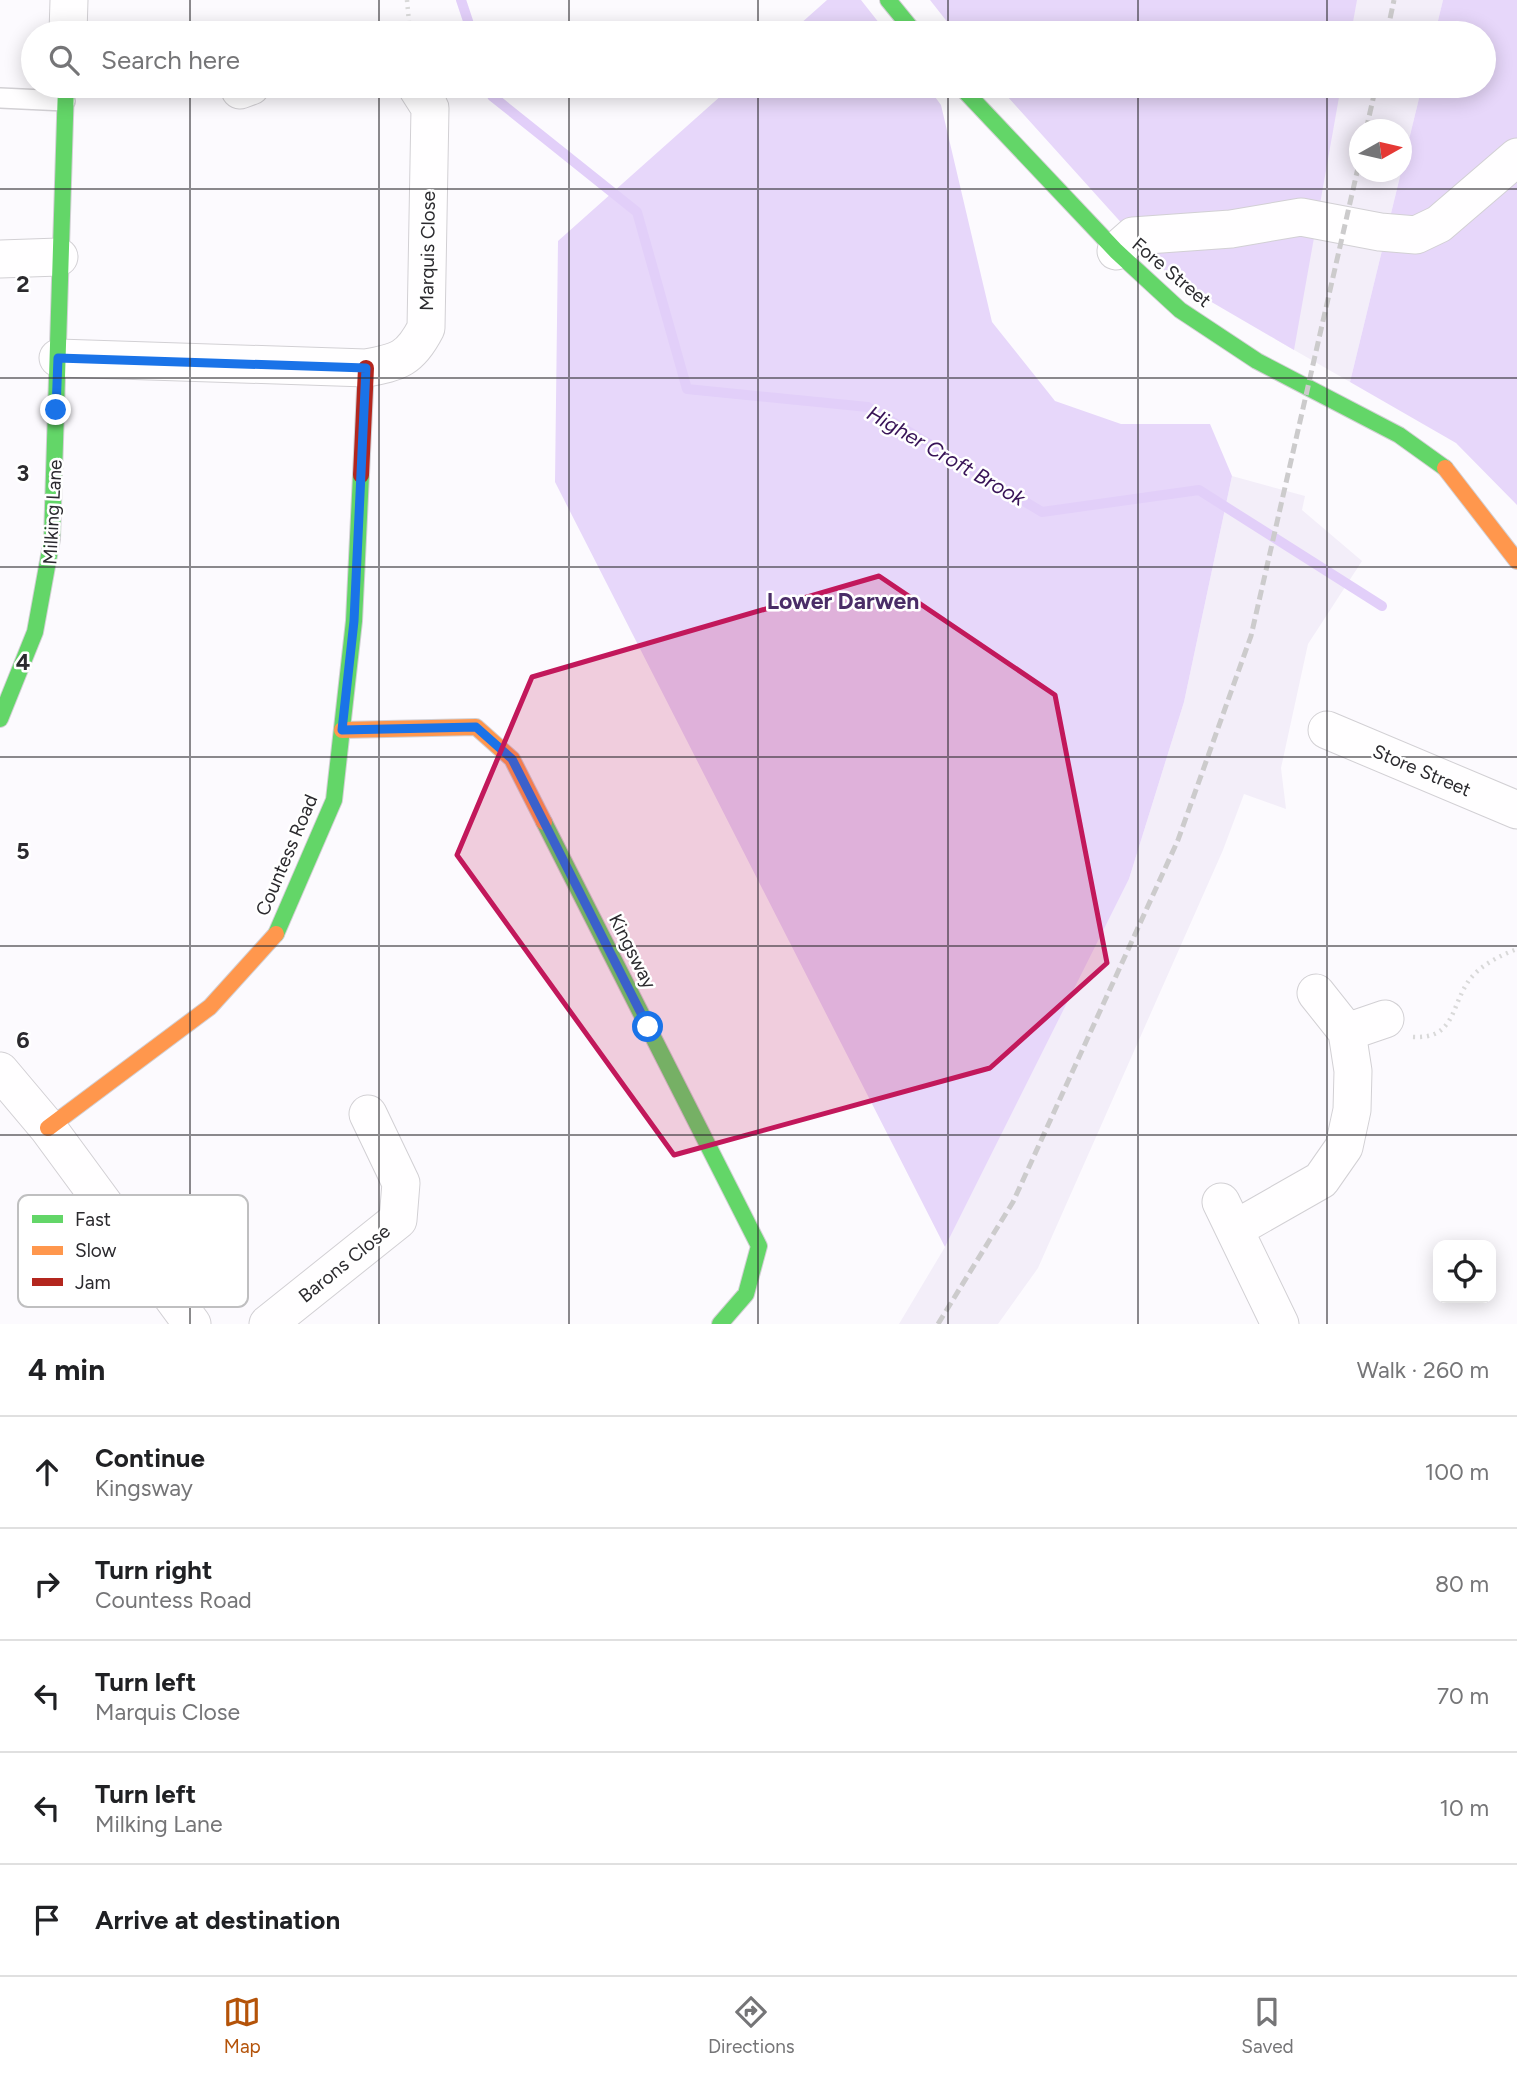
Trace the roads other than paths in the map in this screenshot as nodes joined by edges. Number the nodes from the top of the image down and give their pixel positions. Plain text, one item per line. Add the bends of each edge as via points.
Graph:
1 (69, 0) edge
2 (888, 0) edge
3 (68, 21) edge
4 (905, 21) edge
5 (21, 97) edge
6 (65, 98) edge
7 (424, 98) edge
8 (971, 98) edge
9 (0, 99) edge
10 (1517, 158) edge
11 (1115, 251) junction
12 (59, 257) junction
13 (0, 260) edge
14 (58, 358) junction
15 (366, 368) junction
16 (1517, 561) edge
17 (0, 719) edge
18 (342, 730) junction
19 (1327, 730) dead end
20 (1517, 810) edge
21 (1316, 993) dead end
22 (1385, 1019) road end
23 (1347, 1032) junction
24 (0, 1071) edge
25 (368, 1114) dead end
26 (48, 1128) junction
27 (97, 1195) edge
28 (180, 1307) edge
29 (192, 1324) edge
30 (268, 1324) edge
31 (720, 1324) edge
32 (1280, 1324) edge

1 - 3 street
2 - 4 street
5 - 9 lane
6 - 12 street, Milking Lane
7 - 15 street, Marquis Close via 430,108 426,328 416,348 397,362
8 - 11 street, Fore Street
10 - 11 street via 1439,224 1416,235 1301,216 1231,229 1133,236
11 - 16 street, Fore Street via 1180,310 1257,361 1399,435 1450,472
12 - 13 street
12 - 14 street, Milking Lane
14 - 15 street, Marquis Close
14 - 17 street, Milking Lane via 47,595 36,638
15 - 18 street, Countess Road via 354,621
18 - 26 street, Countess Road via 334,800 274,938 210,1007
18 - 31 street, Kingsway via 476,727 512,759 759,1246 746,1293
19 - 20 street, Store Street
21 - 23 street
22 - 23 street
23 - 32 street via 1352,1110 1344,1147 1321,1180 1228,1215
24 - 26 street
25 - 30 street, Barons Close via 401,1183 398,1220
26 - 27 street
28 - 29 street

